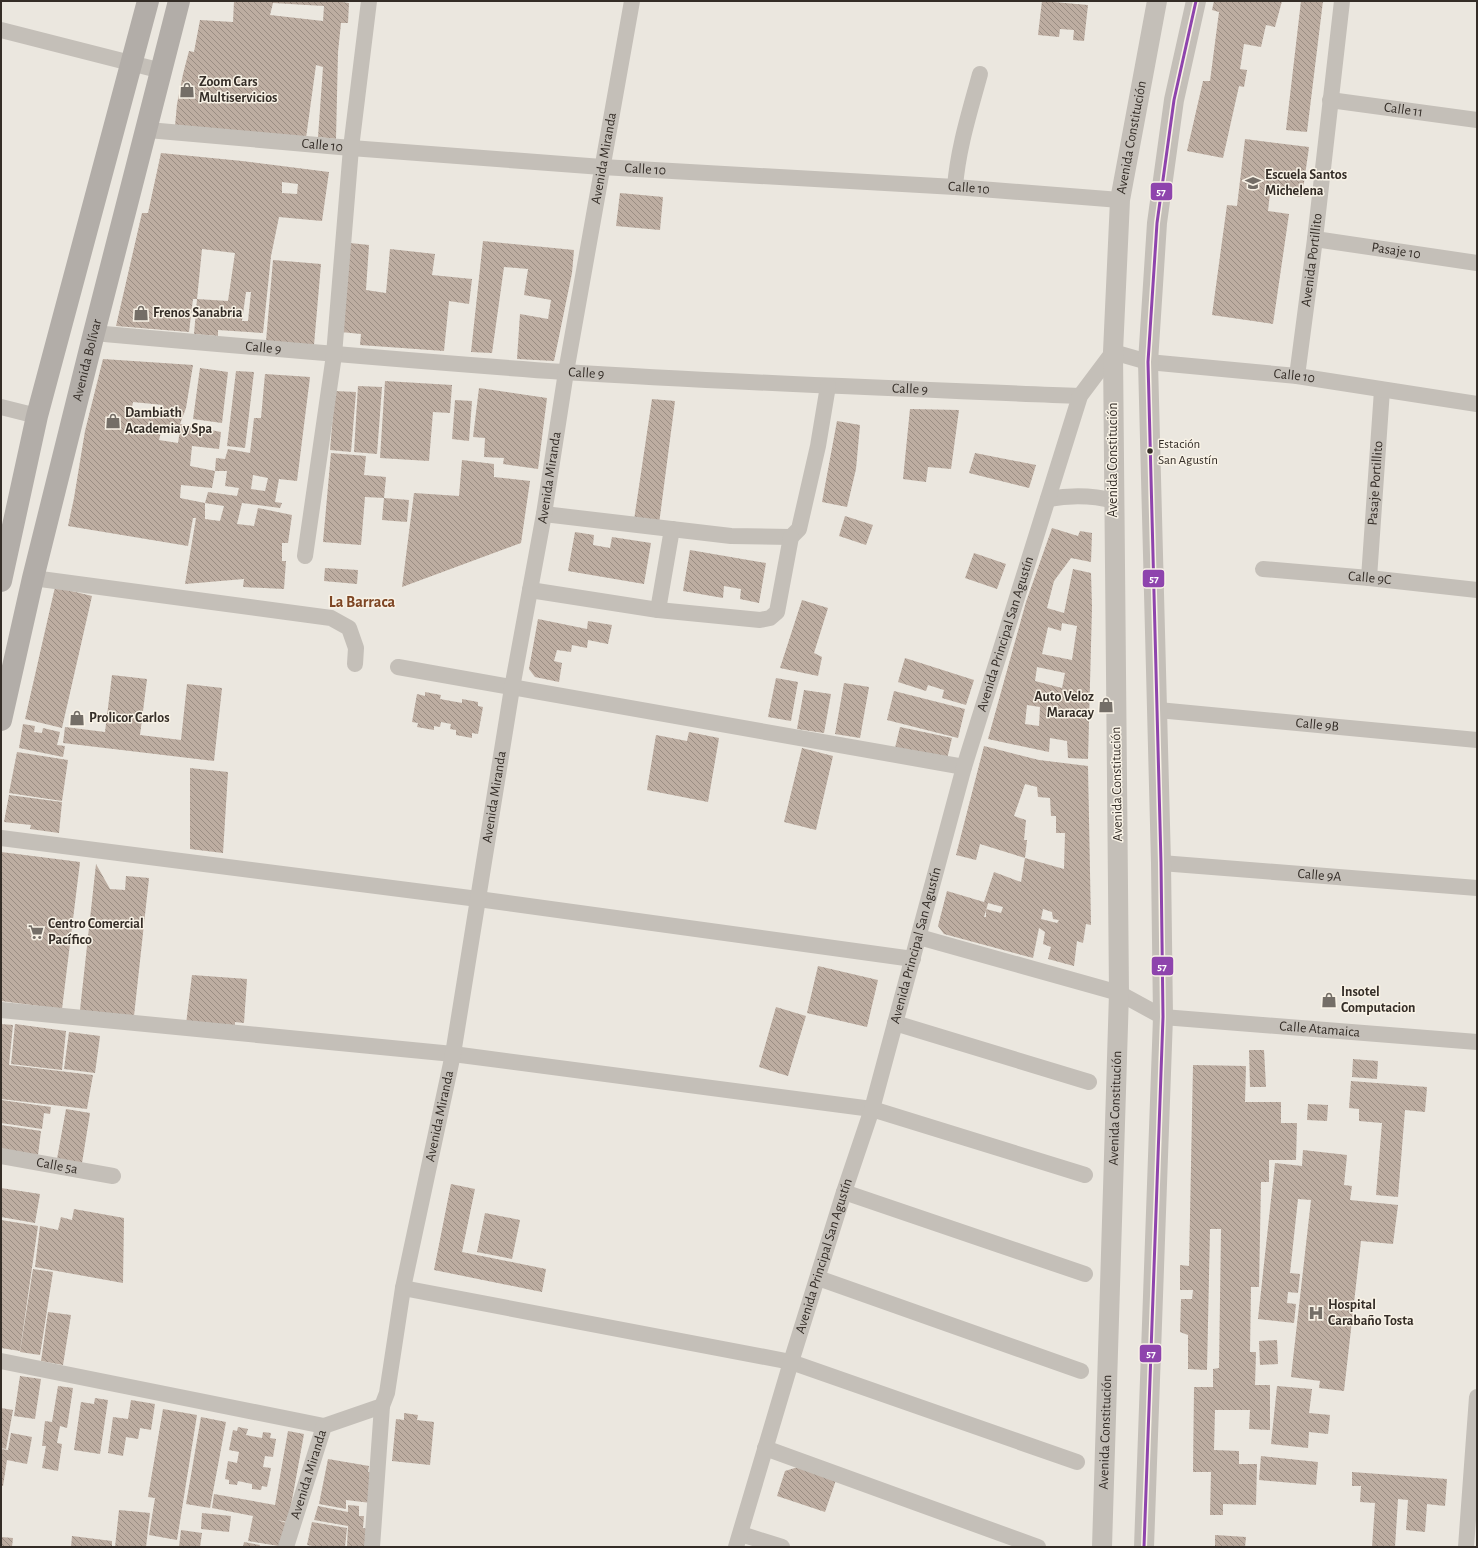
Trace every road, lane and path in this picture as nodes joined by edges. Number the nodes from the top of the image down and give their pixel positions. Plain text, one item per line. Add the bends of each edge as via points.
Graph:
1 (148, 1) edge
2 (179, 1) edge
3 (369, 1) edge
4 (632, 1) edge
5 (1156, 1) edge
6 (1196, 1) edge
7 (1342, 1) edge
8 (1, 30) edge
9 (132, 64) junction
10 (162, 71) junction
11 (980, 74) dead end
12 (1330, 100) junction
13 (1477, 120) edge
14 (148, 130) junction
15 (351, 148) junction
16 (602, 167) junction
17 (955, 187) junction
18 (1120, 200) junction
19 (1315, 239) junction
20 (1477, 263) edge
21 (94, 333) junction
22 (1113, 352) junction
23 (334, 355) junction
24 (1148, 362) junction
25 (566, 372) junction
26 (1297, 376) junction
27 (828, 386) junction
28 (1382, 390) junction
29 (1080, 396) junction
30 (1477, 404) edge
31 (1, 407) edge
32 (37, 416) junction
33 (1048, 499) junction
34 (1114, 501) junction
35 (544, 514) junction
36 (672, 529) junction
37 (791, 537) junction
38 (305, 556) dead end
39 (1263, 569) dead end
40 (33, 578) junction
41 (1369, 578) junction
42 (1, 581) edge
43 (530, 590) junction
44 (1477, 590) edge
45 (658, 610) junction
46 (355, 664) dead end
47 (398, 667) dead end
48 (512, 688) junction
49 (1158, 710) junction
50 (1, 720) edge
51 (1477, 740) edge
52 (964, 767) junction
53 (1, 838) edge
54 (1162, 863) junction
55 (1477, 888) edge
56 (478, 899) junction
57 (919, 937) junction
58 (913, 959) junction
59 (1119, 993) junction
60 (1, 1010) edge
61 (1163, 1017) junction
62 (895, 1023) junction
63 (1477, 1042) edge
64 (454, 1054) junction
65 (1088, 1082) dead end
66 (872, 1109) junction
67 (1, 1156) edge
68 (1085, 1175) dead end
69 (113, 1176) dead end
70 (844, 1192) junction
71 (1085, 1274) dead end
72 (818, 1278) junction
73 (403, 1288) junction
74 (1, 1361) edge
75 (791, 1362) junction
76 (1081, 1371) dead end
77 (1477, 1397) edge
78 (382, 1406) junction
79 (324, 1426) junction
80 (765, 1448) junction
81 (1078, 1462) dead end
82 (738, 1540) edge
83 (1470, 1542) edge
84 (286, 1547) edge
85 (372, 1547) edge
86 (782, 1547) edge
87 (1038, 1547) edge
88 (1102, 1547) edge
89 (1144, 1547) edge

1 - 9 main road
2 - 10 main road, Avenida Bolívar
3 - 15 street
4 - 16 street, Avenida Miranda
5 - 18 street, Avenida Constitución
6 - 24 street via 1174,100 1157,223
7 - 12 street, Avenida Portillito
8 - 9 street
9 - 10 street
9 - 32 main road
10 - 14 main road, Avenida Bolívar
11 - 17 street via 966,123
12 - 13 street, Calle 11
12 - 19 street, Avenida Portillito
14 - 15 street, Calle 10
14 - 21 main road, Avenida Bolívar
15 - 16 street, Calle 10
15 - 23 street
16 - 17 street, Calle 10
16 - 25 street, Avenida Miranda
17 - 18 street, Calle 10
18 - 22 street, Avenida Constitución
19 - 20 street, Pasaje 10
19 - 26 street, Avenida Portillito
21 - 23 street, Calle 9
21 - 40 main road, Avenida Bolívar
22 - 24 street, Calle 10
22 - 29 street, Avenida Principal San Agustín
22 - 34 street, Avenida Constitución
23 - 25 street, Calle 9
23 - 38 street
24 - 26 street, Calle 10
24 - 49 street
25 - 27 street, Calle 9
25 - 35 street, Avenida Miranda
26 - 28 street, Calle 10
27 - 29 street, Calle 9
27 - 37 street via 818,446 800,525
28 - 30 street, Calle 10
28 - 41 street, Pasaje Portillito
29 - 33 street, Avenida Principal San Agustín
31 - 32 street
32 - 42 main road
33 - 34 street via 1090,496
33 - 52 street, Avenida Principal San Agustín
34 - 59 street, Avenida Constitución
35 - 36 street
35 - 43 street, Avenida Miranda
36 - 37 street via 731,536
36 - 45 street
37 - 45 street via 777,612 770,618 760,620
39 - 41 street, Calle 9C
40 - 46 street via 331,618 349,628 356,648
40 - 50 main road, Avenida Bolívar
41 - 44 street, Calle 9C
43 - 45 street
43 - 48 street, Avenida Miranda
47 - 48 street
48 - 52 street
48 - 56 street, Avenida Miranda
49 - 51 street, Calle 9B
49 - 54 street
52 - 57 street, Avenida Principal San Agustín
53 - 56 street
54 - 55 street, Calle 9A
54 - 61 street
56 - 58 street
56 - 64 street, Avenida Miranda
57 - 58 street, Avenida Principal San Agustín
57 - 59 street
58 - 62 street, Avenida Principal San Agustín
59 - 61 street
59 - 88 street, Avenida Constitución
60 - 64 street
61 - 63 street, Calle Atamaica
61 - 89 street
62 - 65 street
62 - 66 street, Avenida Principal San Agustín
64 - 66 street
64 - 73 street, Avenida Miranda
66 - 68 street
66 - 70 street, Avenida Principal San Agustín
67 - 69 street, Calle 5a
70 - 71 street
70 - 72 street, Avenida Principal San Agustín
72 - 75 street, Avenida Principal San Agustín
72 - 76 street
73 - 75 street
73 - 78 street, Avenida Miranda via 387,1393
74 - 79 street
75 - 80 street, Avenida Principal San Agustín
75 - 81 street
77 - 83 street
78 - 79 street, Avenida Miranda
78 - 85 street
79 - 84 street, Avenida Miranda
80 - 82 street, Avenida Principal San Agustín
80 - 87 street
82 - 86 street

